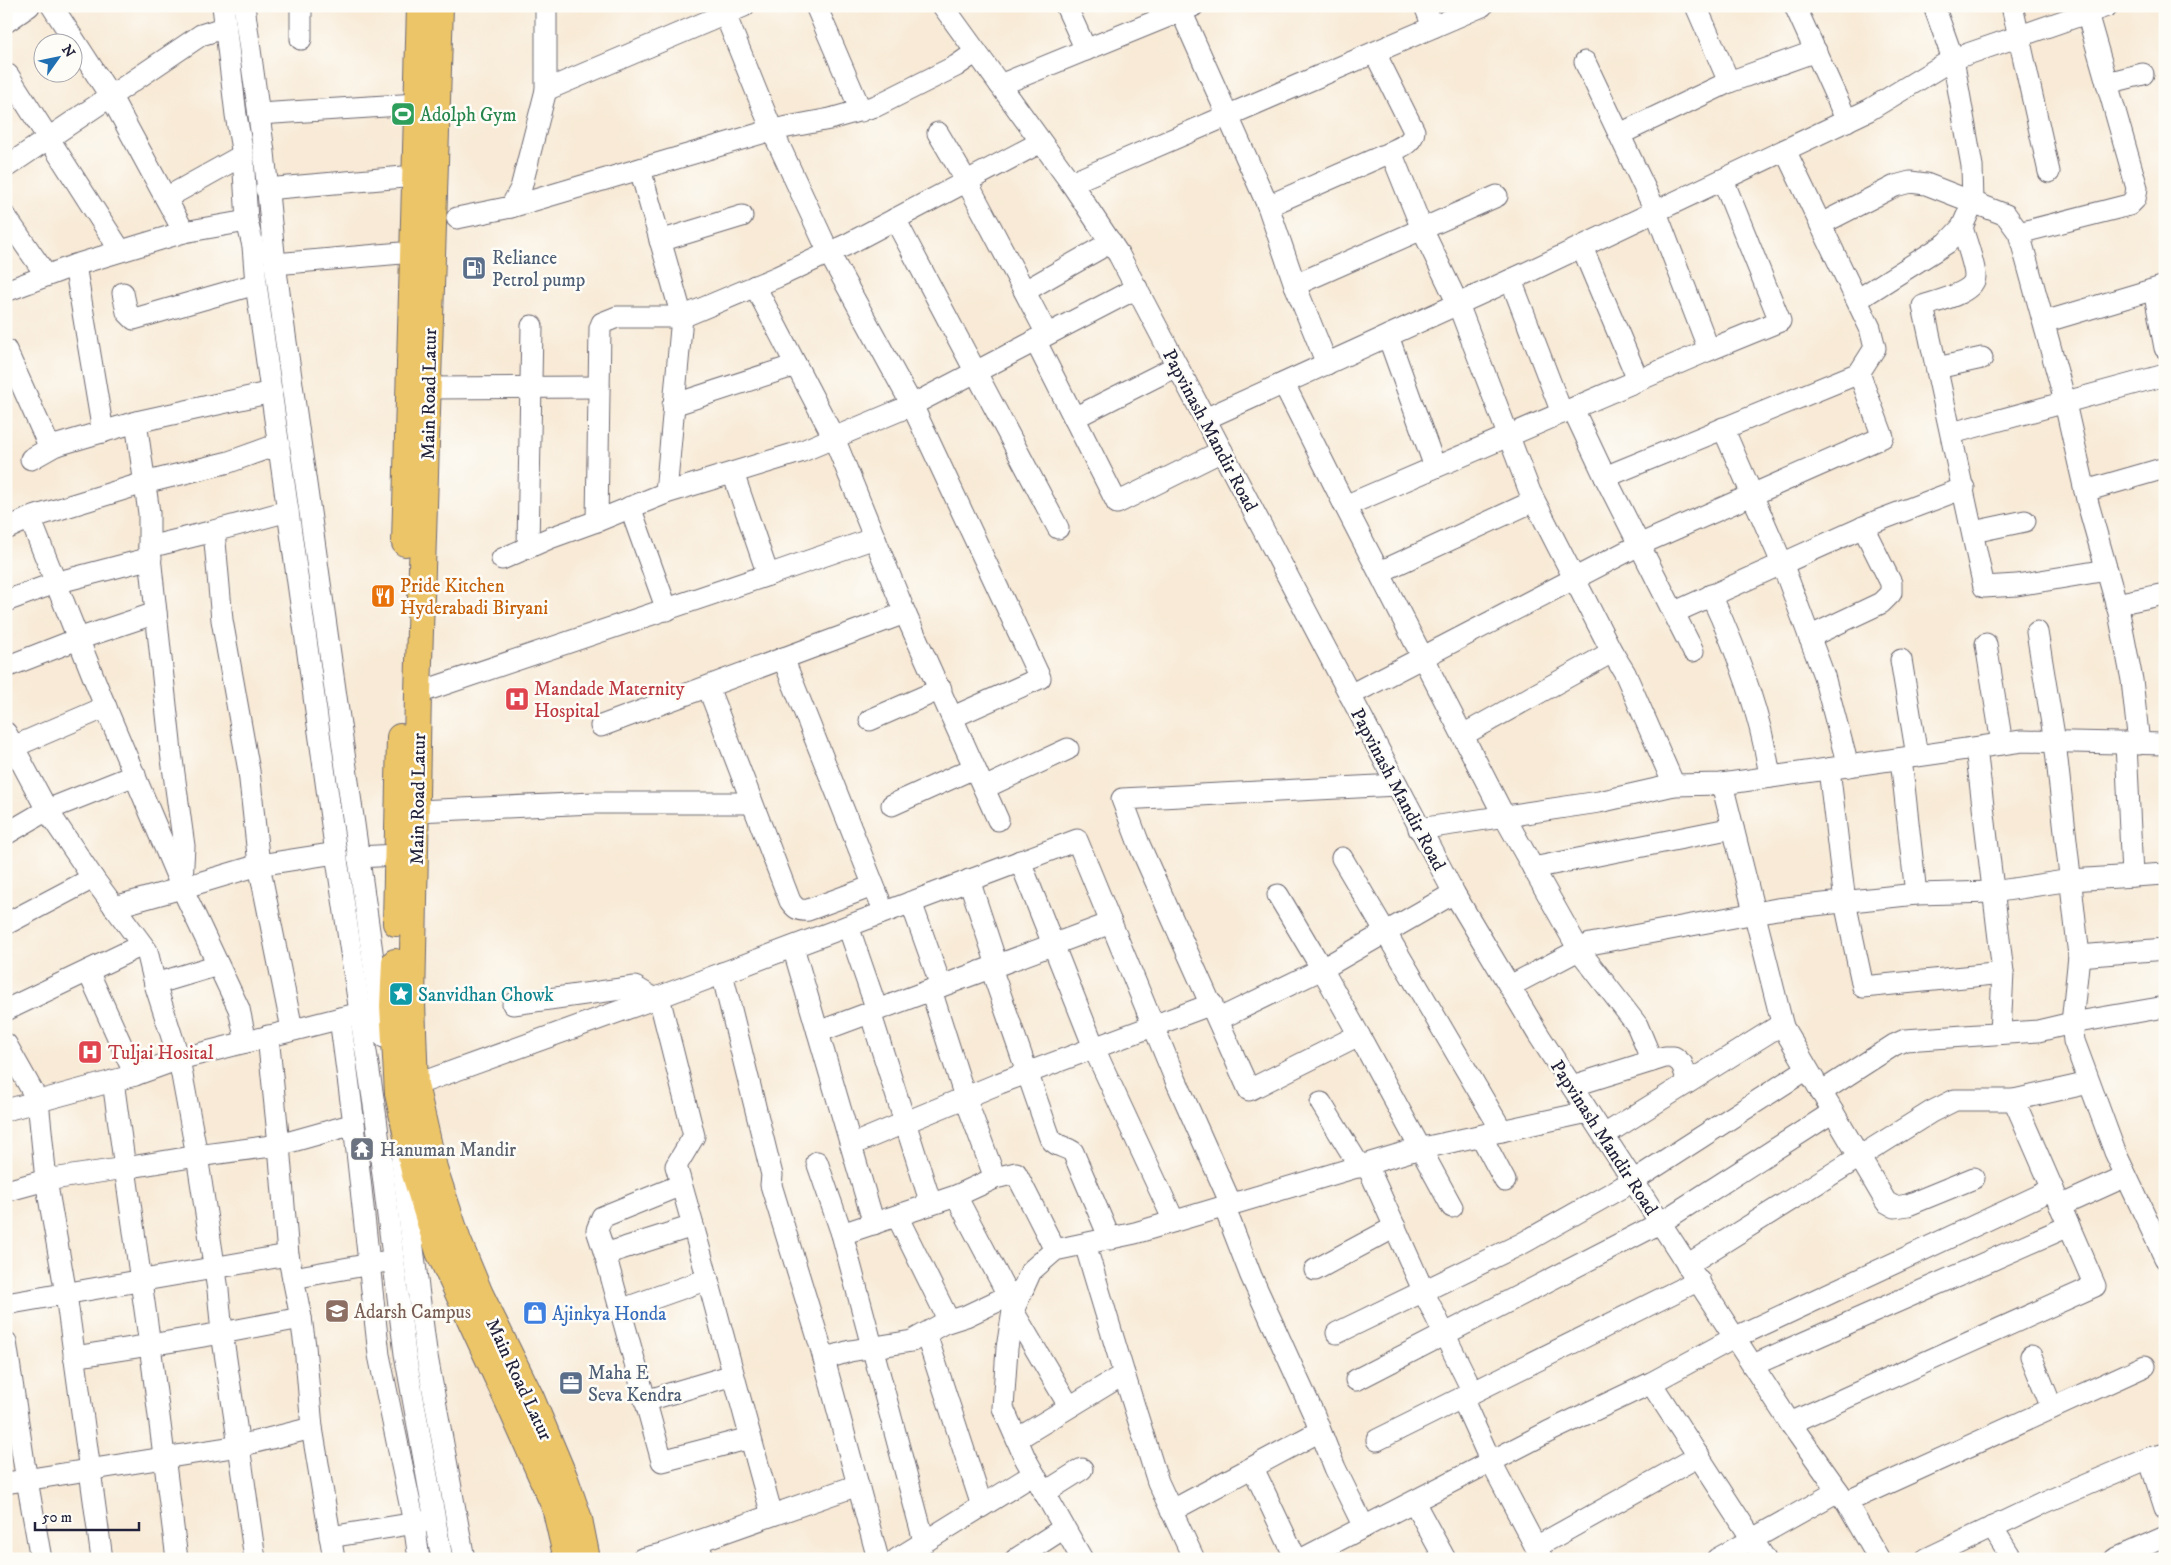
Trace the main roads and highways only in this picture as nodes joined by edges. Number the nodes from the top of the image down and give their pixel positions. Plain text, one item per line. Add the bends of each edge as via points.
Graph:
1 (420, 6) edge
2 (440, 6) edge
3 (377, 1010) junction
4 (402, 1091) junction
5 (568, 1559) edge
6 (587, 1559) edge

1 - 3 main road, Main Road Latur via 397,856
2 - 3 main road, Main Road Latur via 417,811
3 - 4 main road, Main Road Latur
4 - 5 main road, Main Road Latur via 427,1254 508,1401 555,1507
4 - 6 main road, Main Road Latur via 480,1294 531,1398 565,1479 579,1519

